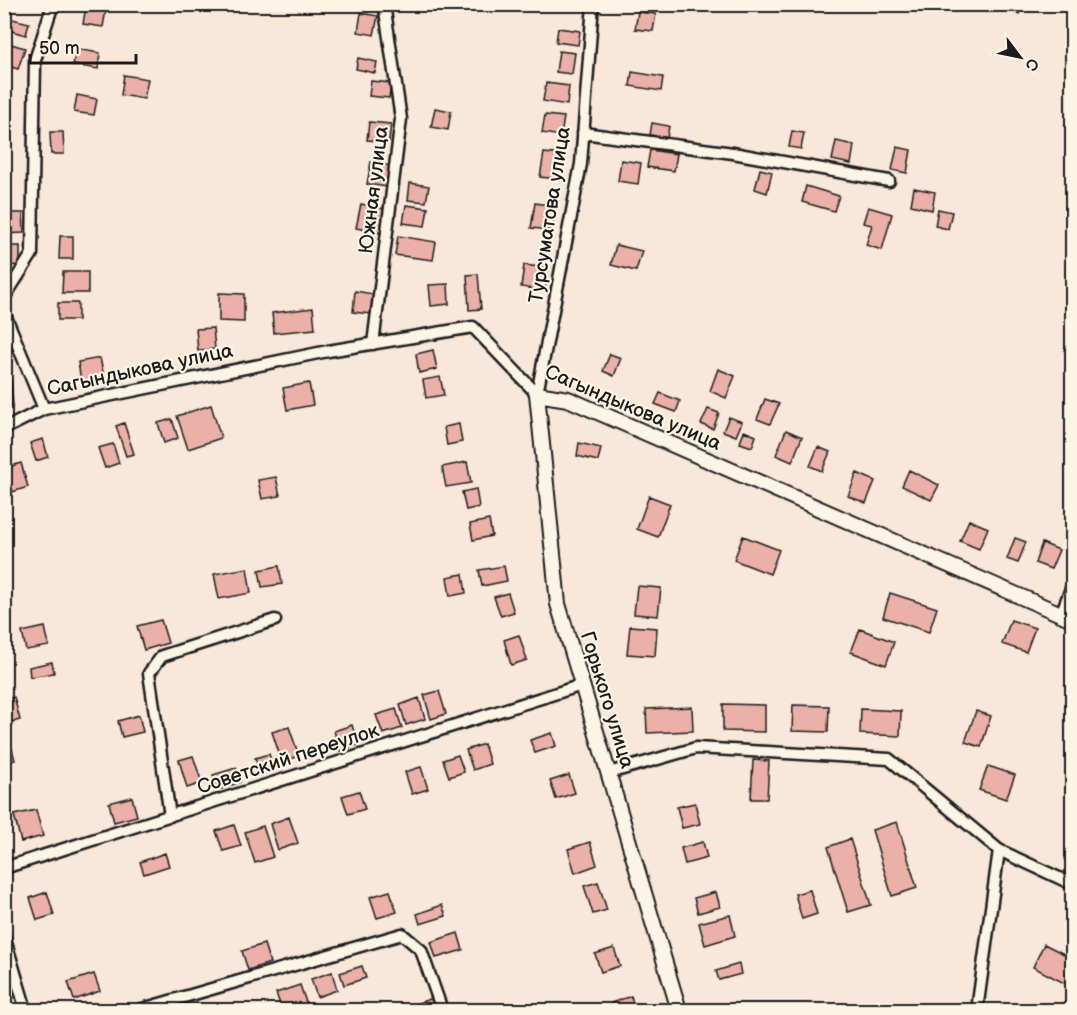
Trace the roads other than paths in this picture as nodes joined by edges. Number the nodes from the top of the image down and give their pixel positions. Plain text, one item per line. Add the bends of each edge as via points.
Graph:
1 (53, 4) edge
2 (384, 4) edge
3 (593, 4) edge
4 (583, 132) junction
5 (889, 181) dead end
6 (4, 298) edge
7 (4, 312) edge
8 (373, 344) junction
9 (537, 394) junction
10 (44, 409) junction
11 (4, 429) edge
12 (1072, 586) edge
13 (1066, 617) edge
14 (275, 620) dead end
15 (582, 685) junction
16 (609, 773) junction
17 (170, 816) junction
18 (999, 850) junction
19 (4, 868) edge
20 (1072, 884) edge
21 (4, 936) edge
22 (26, 1011) edge
23 (139, 1011) edge
24 (442, 1011) edge
25 (679, 1011) edge
26 (977, 1011) edge

1 - 6 street via 35,60 32,254
2 - 8 street, Южная улица via 401,119
3 - 4 street, Турсуматова улица
4 - 5 street
4 - 9 street, Турсуматова улица via 581,164
7 - 10 street
8 - 9 street, Сагындыкова улица via 473,327
8 - 10 street, Сагындыкова улица
9 - 13 street, Сагындыкова улица via 568,399
9 - 15 street, Горького улица via 558,604
10 - 11 street, Сагындыкова улица
12 - 13 street
14 - 17 street via 162,656 149,673
15 - 16 street, Горького улица
15 - 17 street, Советский переулок
16 - 18 street via 696,747 889,759
16 - 25 street, Горького улица
17 - 19 street, Советский переулок
18 - 20 street
18 - 26 street
21 - 22 street
23 - 24 street via 402,934 421,950

